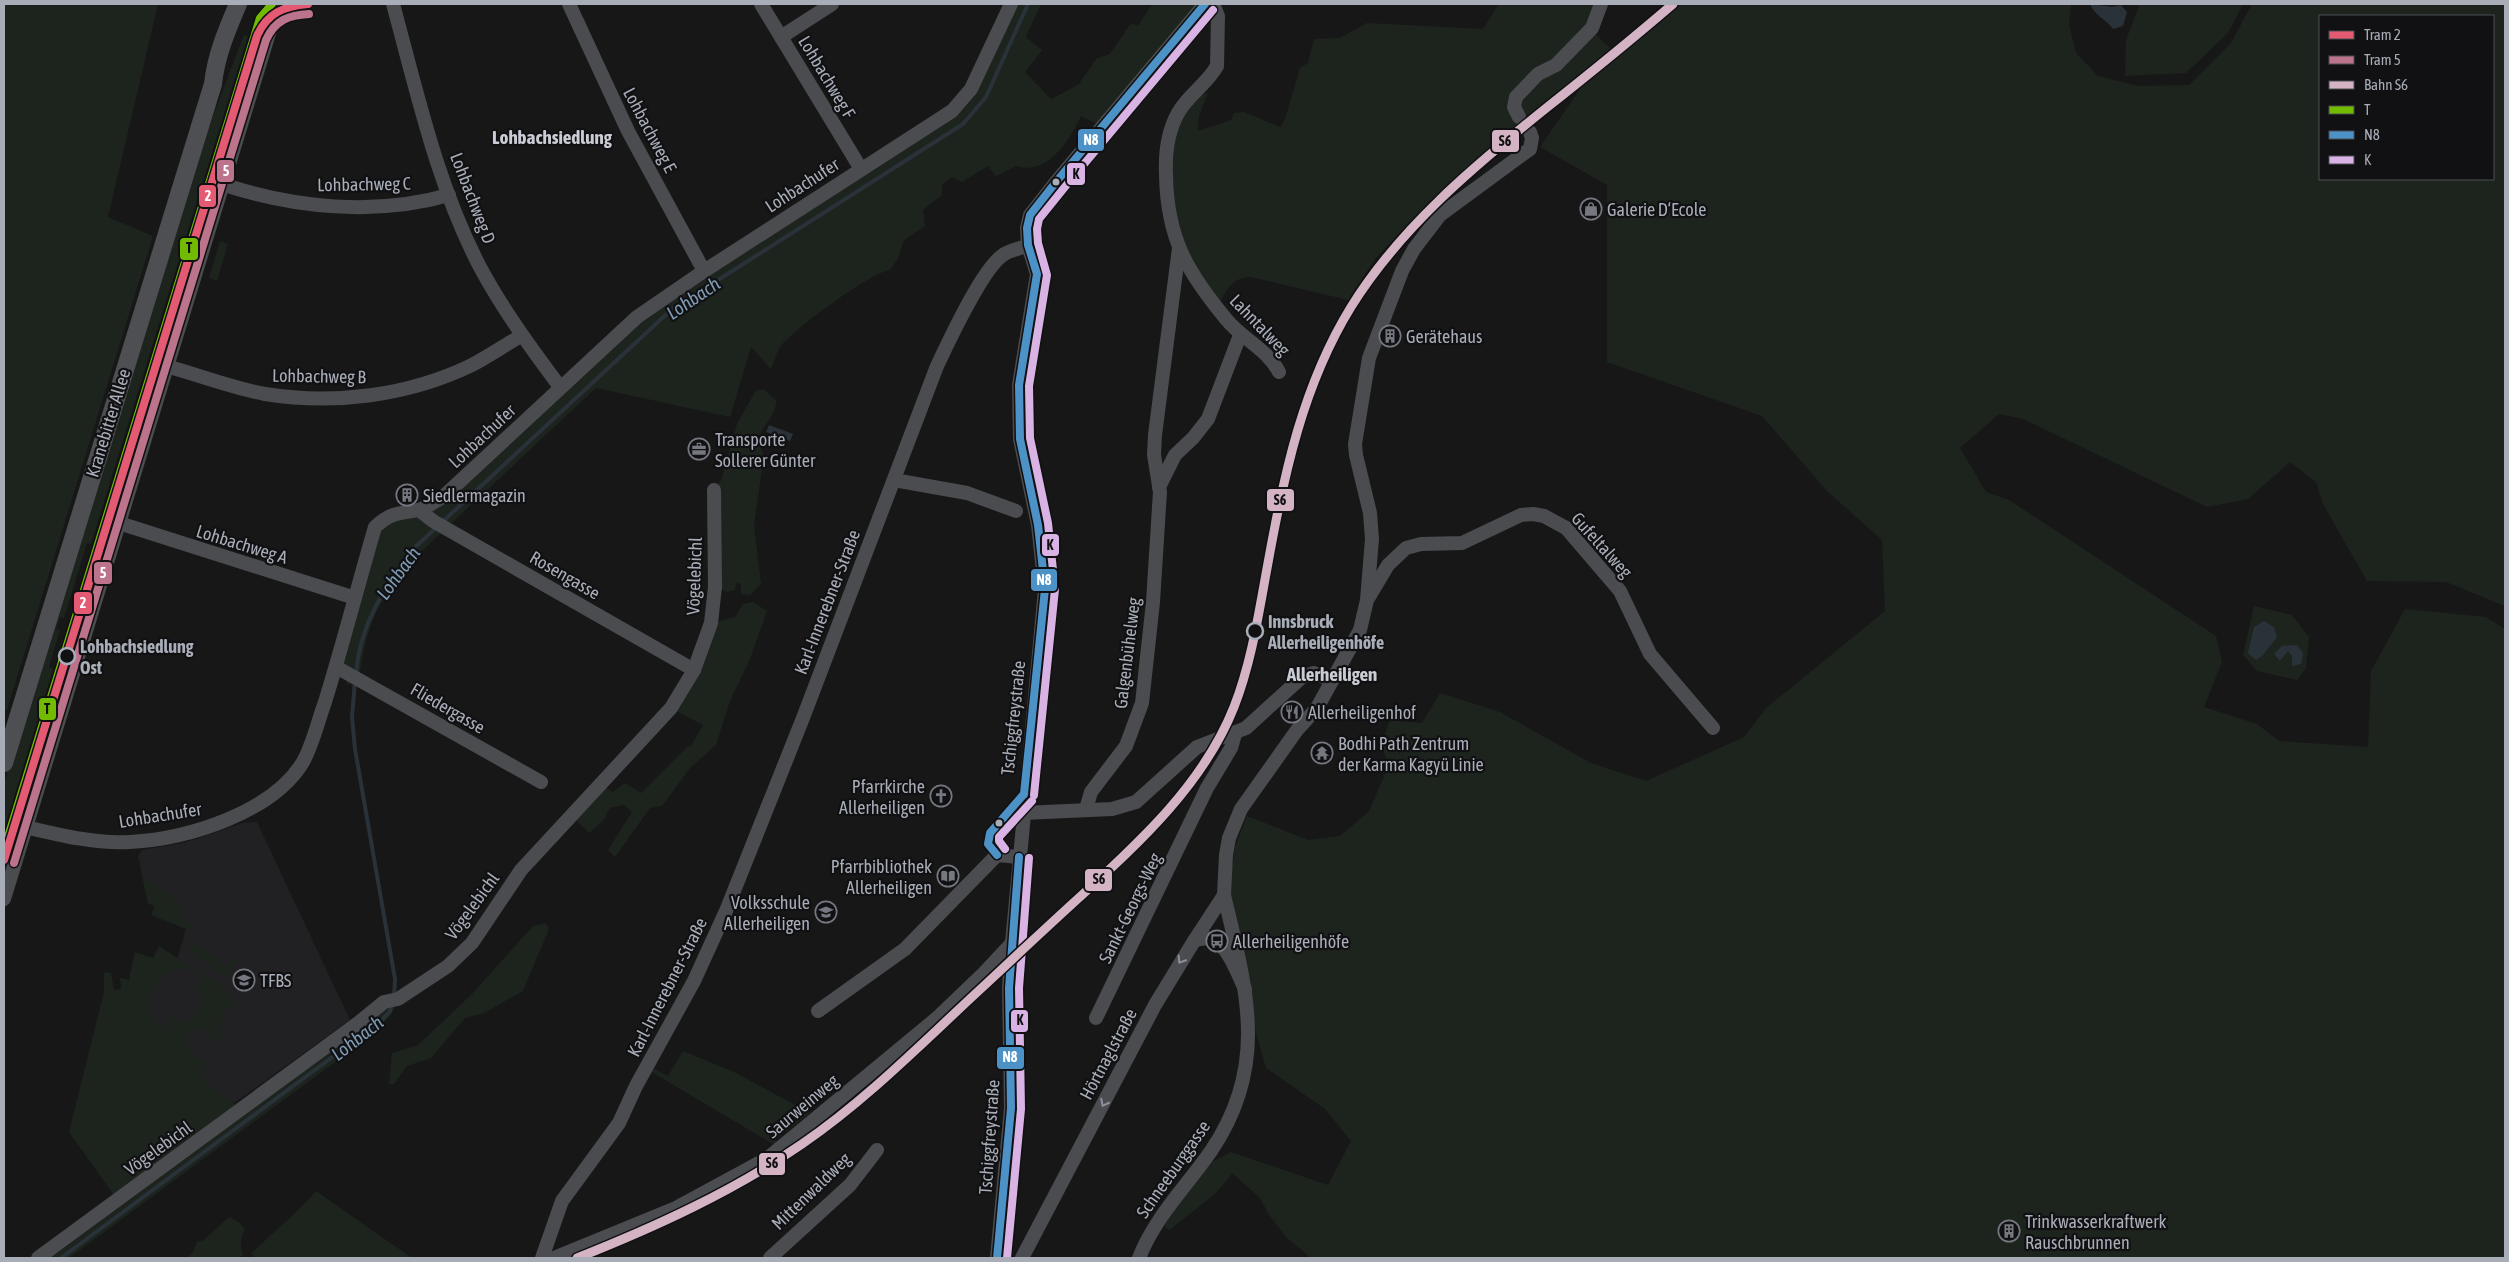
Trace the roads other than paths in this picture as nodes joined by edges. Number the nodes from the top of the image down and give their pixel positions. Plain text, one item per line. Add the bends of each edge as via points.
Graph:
1 (238, 4) edge
2 (252, 4) edge
3 (278, 4) edge
4 (394, 4) edge
5 (569, 4) edge
6 (761, 4) edge
7 (832, 4) edge
8 (1011, 4) edge
9 (1205, 4) edge
10 (1213, 4) edge
11 (1601, 4) edge
12 (781, 37) junction
13 (212, 84) junction
14 (1520, 117) dead end
15 (1531, 138) dead end
16 (861, 169) junction
17 (222, 184) junction
18 (449, 195) junction
19 (1028, 245) junction
20 (1179, 248) junction
21 (704, 270) junction
22 (1240, 335) junction
23 (521, 336) junction
24 (166, 366) junction
25 (1279, 372) dead end
26 (560, 387) junction
27 (894, 480) junction
28 (1159, 487) junction
29 (714, 490) dead end
30 (419, 510) junction
31 (1016, 511) dead end
32 (119, 523) junction
33 (354, 598) junction
34 (1367, 600) junction
35 (341, 670) junction
36 (694, 670) junction
37 (1325, 678) junction
38 (1713, 728) dead end
39 (1297, 730) junction
40 (1235, 734) junction
41 (4, 763) edge
42 (540, 782) dead end
43 (1086, 809) junction
44 (1023, 814) junction
45 (26, 827) junction
46 (1019, 857) junction
47 (1224, 895) junction
48 (4, 899) edge
49 (1194, 940) junction
50 (1012, 943) junction
51 (1245, 989) junction
52 (818, 1011) dead end
53 (1096, 1018) dead end
54 (877, 1150) dead end
55 (38, 1258) edge
56 (542, 1258) edge
57 (554, 1258) edge
58 (770, 1258) edge
59 (997, 1258) edge
60 (1022, 1258) edge
61 (1139, 1258) edge

1 - 13 main road, Kranebitter Allee via 223,39
2 - 13 main road, Kranebitter Allee
3 - 17 street
4 - 18 street, Lohbachweg D via 420,105
5 - 21 street, Lohbachweg E via 628,131
6 - 12 street, Lohbachweg F
7 - 12 street
8 - 16 street, Lohbachufer via 972,89 962,101 952,111
9 - 19 street via 1030,215
10 - 20 street, Lahntalweg via 1218,16 1217,66 1177,114 1165,161 1167,211
11 - 14 street via 1592,28 1556,65 1538,74 1516,97 1514,107
12 - 16 street, Lohbachweg F
13 - 41 main road, Kranebitter Allee
15 - 34 street via 1525,153 1431,224 1408,260 1376,338 1365,374 1356,444 1372,539
16 - 21 street, Lohbachufer
17 - 18 street, Lohbachweg C via 260,196 329,206 429,201
17 - 24 street
18 - 23 street, Lohbachweg D via 480,265
19 - 27 street, Karl-Innerebner-Straße via 1004,254 990,267 937,366
19 - 44 street, Tschiggfreystraße via 1036,274 1019,385 1020,439 1038,525 1045,589
20 - 22 street, Lahntalweg via 1195,281
20 - 28 street, Galgenbühelweg via 1155,435 1154,455
21 - 26 street, Lohbachufer via 637,317
22 - 25 street, Lahntalweg via 1258,347
22 - 28 street, Galgenbühelweg via 1208,419 1175,455
23 - 24 street, Lohbachweg B via 472,365 375,396 325,398 265,394
23 - 26 street, Lohbachweg D
24 - 32 street
26 - 30 street, Lohbachufer via 443,497
27 - 31 street via 967,493
27 - 56 street, Karl-Innerebner-Straße via 722,920 616,1130 562,1201
28 - 43 street, Galgenbühelweg via 1153,602 1142,703 1126,746 1091,792
29 - 36 street, Vögelebichl via 714,596 711,623
30 - 33 street, Lohbachufer via 387,516 376,527
30 - 36 street, Rosengasse
32 - 33 street, Lohbachweg A
32 - 45 street
33 - 35 street, Lohbachufer
34 - 37 street, Gufeltalweg
34 - 38 street, Gufeltalweg via 1388,565 1406,548 1421,544 1462,543 1521,515 1544,516 1566,528 1620,591 1650,654
34 - 39 street via 1360,630 1316,708
35 - 42 street, Fliedergasse
35 - 45 street, Lohbachufer via 304,761 293,776 253,808 223,823 190,833 130,842 74,838
36 - 55 street, Vögelebichl via 671,708 521,870 472,943 448,966 357,1024
37 - 39 street, Gufeltalweg
37 - 40 street via 1314,673 1302,677 1255,722
39 - 47 street, Schneeburggasse via 1249,796 1235,823 1226,855
40 - 43 street via 1197,747 1136,802 1112,809
40 - 53 street, Sankt-Georgs-Weg
43 - 44 street
44 - 46 street, Tschiggfreystraße
45 - 48 street
46 - 50 street, Tschiggfreystraße
46 - 52 street via 998,855 899,954
47 - 49 street, Hörtnaglstraße
47 - 51 street, Schneeburggasse
49 - 51 street via 1208,937 1217,941 1229,956
49 -> 60 street, Hörtnaglstraße via 1155,1005
50 - 57 street, Saurweinweg via 936,1018 768,1158 668,1212
50 - 59 street, Tschiggfreystraße via 1011,1108
51 - 61 street, Schneeburggasse via 1248,1060 1237,1103 1211,1151 1158,1221
54 - 58 street, Mittenwaldweg via 850,1185

